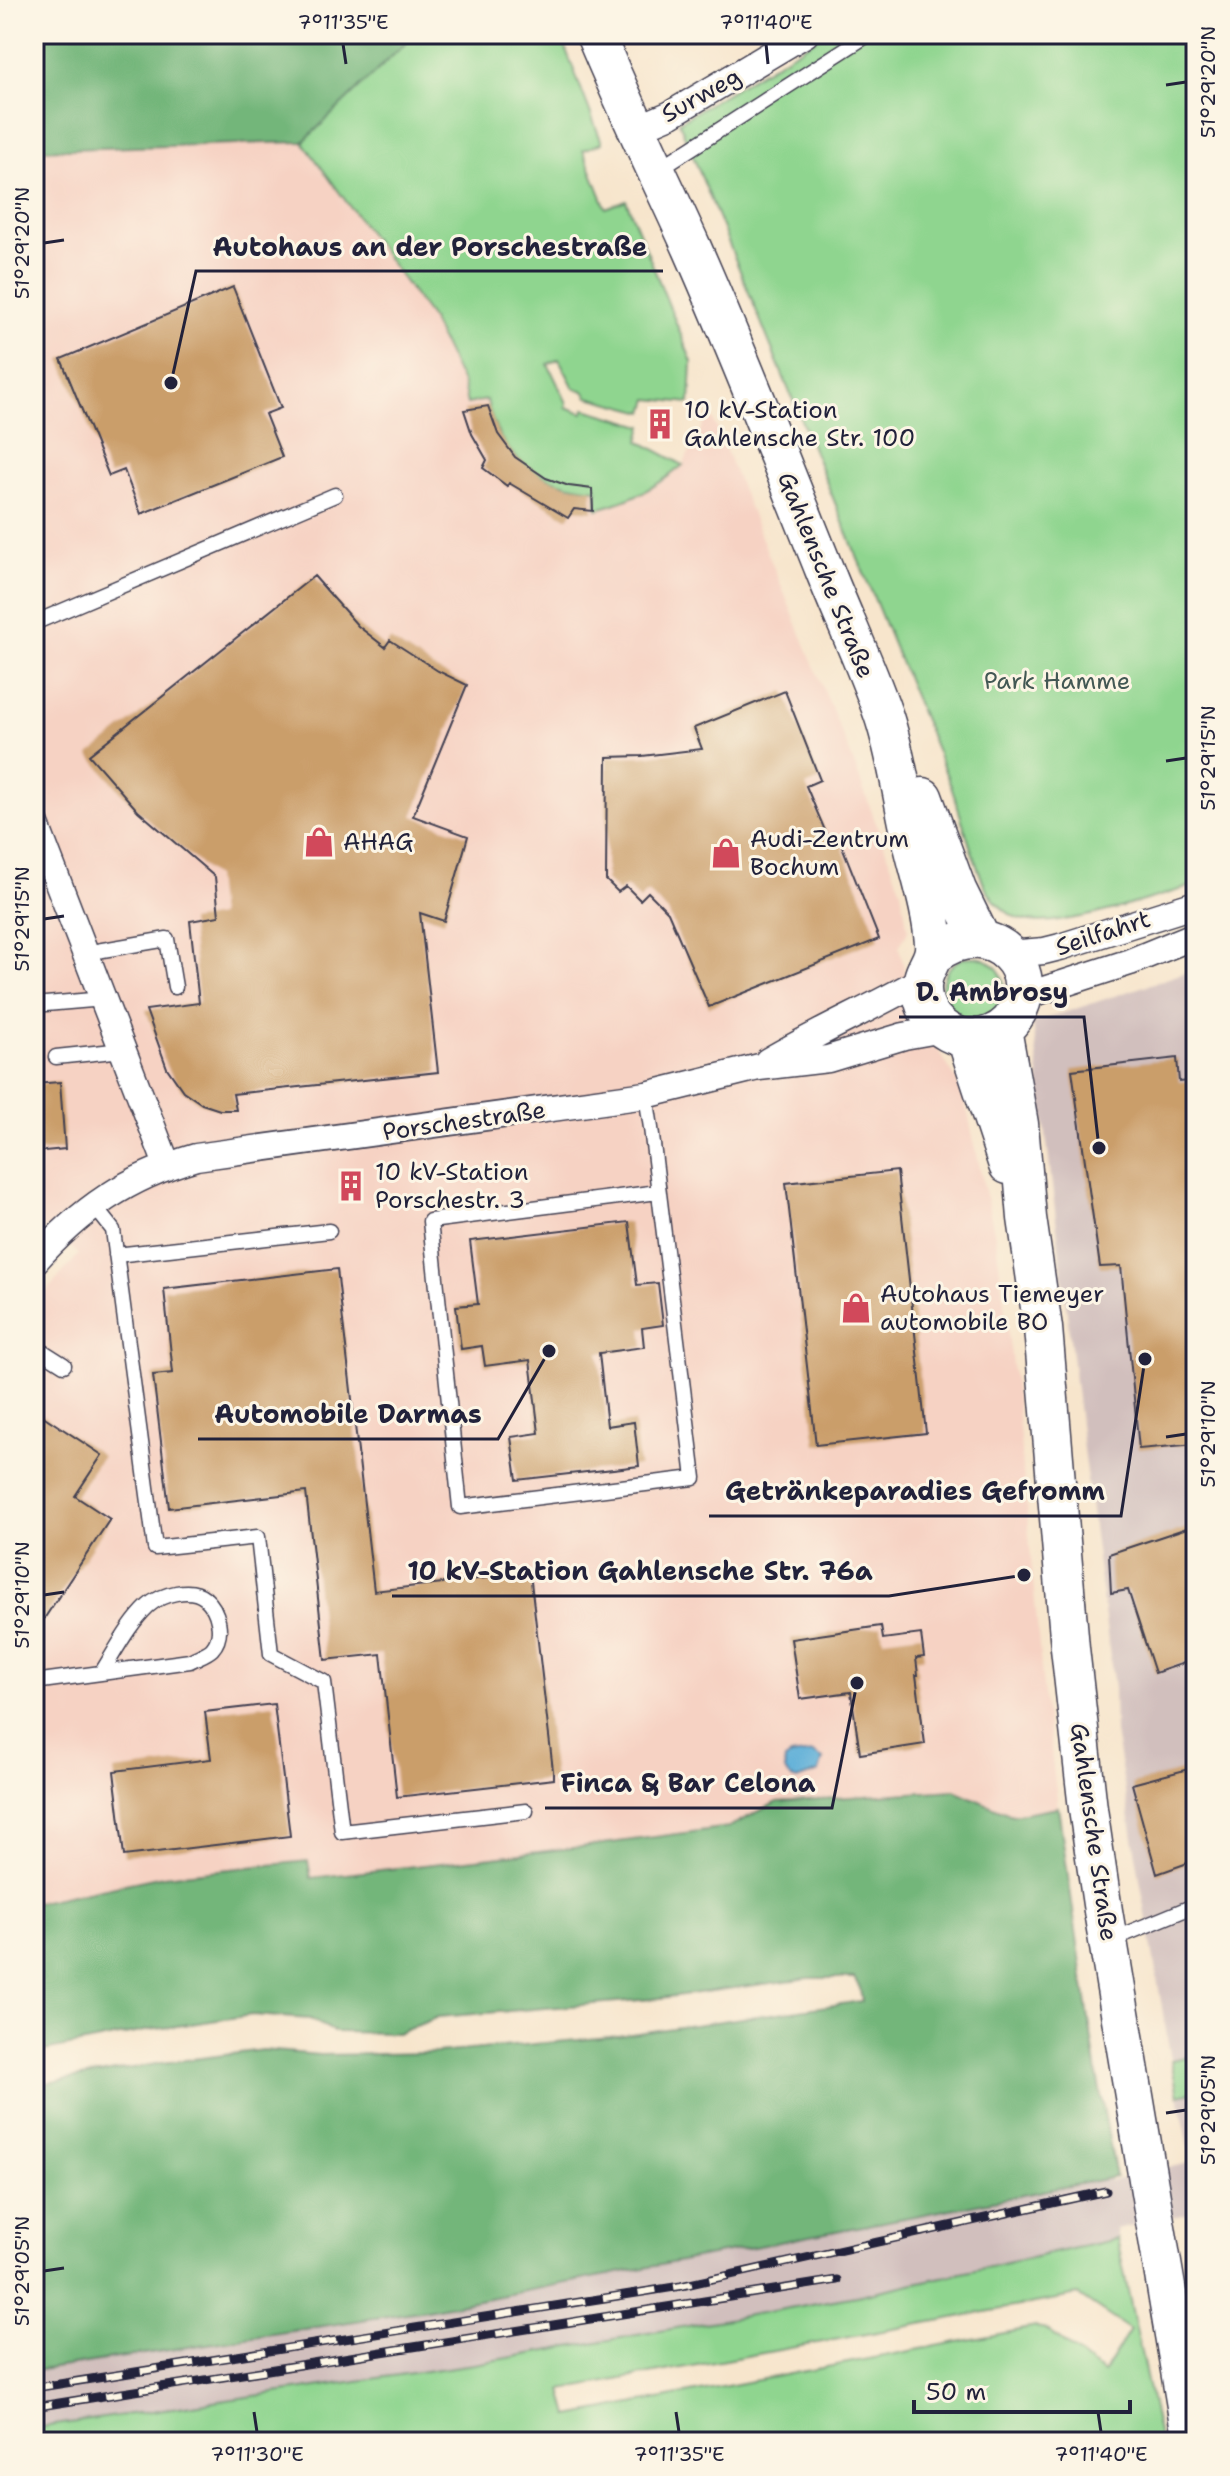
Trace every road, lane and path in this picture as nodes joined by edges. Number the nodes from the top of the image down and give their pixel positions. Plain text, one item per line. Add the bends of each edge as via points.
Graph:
1 (595, 34) edge
2 (805, 34) edge
3 (869, 34) edge
4 (636, 129) junction
5 (656, 171) junction
6 (335, 495) dead end
7 (34, 623) edge
8 (883, 715) junction
9 (34, 820) edge
10 (1196, 904) edge
11 (1196, 935) edge
12 (995, 946) junction
13 (85, 953) junction
14 (929, 967) junction
15 (175, 987) dead end
16 (1022, 997) junction
17 (104, 999) junction
18 (34, 1005) edge
19 (1002, 1029) junction
20 (954, 1034) junction
21 (123, 1050) junction
22 (56, 1057) dead end
23 (759, 1067) junction
24 (646, 1095) junction
25 (167, 1165) junction
26 (658, 1192) junction
27 (94, 1206) junction
28 (1027, 1218) junction
29 (329, 1231) dead end
30 (116, 1255) junction
31 (34, 1262) edge
32 (34, 1346) edge
33 (64, 1365) dead end
34 (102, 1672) junction
35 (34, 1682) edge
36 (526, 1811) dead end
37 (1196, 1905) edge
38 (1109, 1941) junction
39 (1192, 2442) edge

1 - 4 street, Gahlensche Straße
2 - 4 street, Surweg via 671,114
3 - 5 lane
4 - 5 street, Gahlensche Straße
5 - 8 street, Gahlensche Straße via 713,297
6 - 7 lane
8 - 12 street, Gahlensche Straße via 905,750 957,890
8 - 14 street, Gahlensche Straße via 932,912
9 - 13 street
10 - 12 street, Seilfahrt via 1052,949
11 - 16 street, Seilfahrt
12 - 14 street via 957,941
12 - 16 street, Gahlensche Straße via 1021,974
13 - 15 lane via 167,939
13 - 17 street
14 - 20 street, Gahlensche Straße via 922,993 925,1007 933,1020
14 - 23 street, Porschestraße via 888,999
16 - 19 street
17 - 18 lane
17 - 21 street
19 - 20 street via 985,1037
19 - 28 street, Gahlensche Straße via 1019,1124
20 - 23 street, Porschestraße via 904,1036 828,1059
20 - 28 street, Gahlensche Straße
21 - 22 lane
21 - 25 street
23 - 24 street, Porschestraße
24 - 25 street, Porschestraße via 229,1151
24 - 26 lane
25 - 27 street, Porschestraße
26 - 26 lane via 694,1478 460,1507 430,1221
27 - 30 lane via 113,1230
27 - 31 street, Porschestraße
28 - 38 street, Gahlensche Straße via 1043,1328 1079,1736
29 - 30 lane
30 - 36 lane via 155,1548 258,1537 271,1654 324,1682 342,1832
32 - 33 lane
34 - 34 lane via 190,1661 213,1648 219,1632 217,1615 205,1597 189,1591 150,1604
34 - 35 lane
37 - 38 lane
38 - 39 street, Gahlensche Straße

